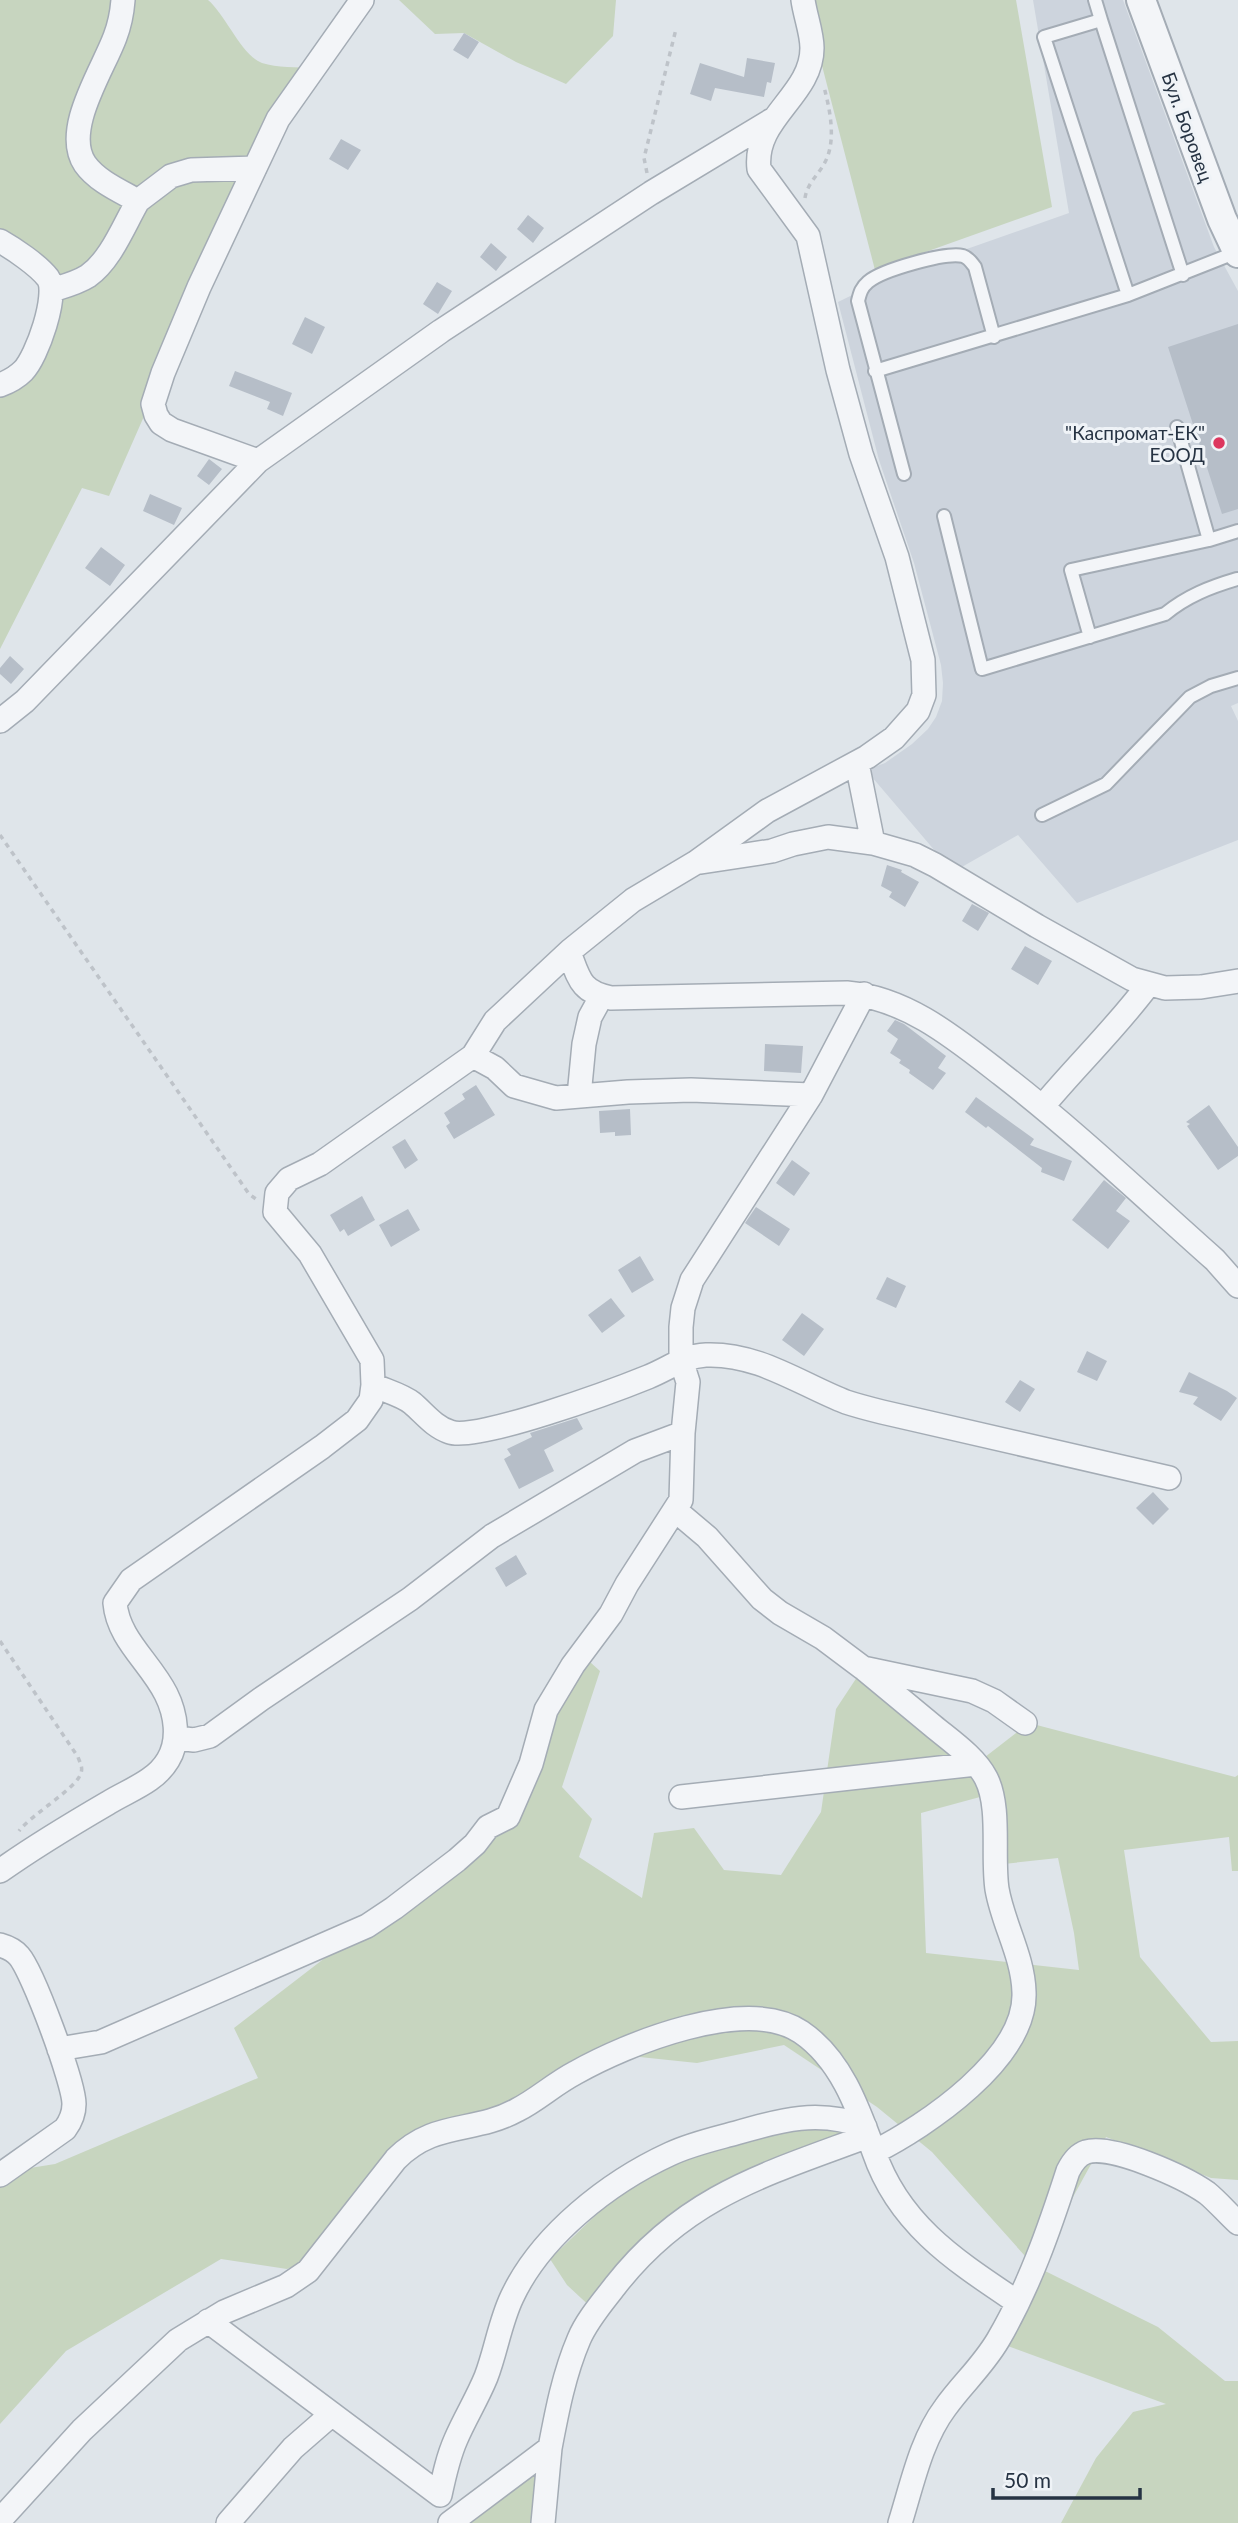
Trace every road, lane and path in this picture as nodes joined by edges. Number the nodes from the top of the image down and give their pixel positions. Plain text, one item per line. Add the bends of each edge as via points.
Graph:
1 (122, 0) edge
2 (362, 0) edge
3 (803, 0) edge
4 (1095, 0) edge
5 (1141, 0) edge
6 (1101, 20) junction
7 (676, 29) dead end
8 (812, 48) junction
9 (772, 120) junction
10 (255, 168) junction
11 (651, 193) junction
12 (138, 201) junction
13 (808, 236) junction
14 (0, 241) edge
15 (1238, 253) edge
16 (1183, 275) junction
17 (52, 290) junction
18 (1128, 295) junction
19 (995, 337) junction
20 (876, 371) junction
21 (0, 385) edge
22 (1177, 427) dead end
23 (258, 461) junction
24 (904, 474) dead end
25 (944, 516) dead end
26 (1238, 531) edge
27 (1209, 540) junction
28 (1237, 579) edge
29 (1090, 637) junction
30 (1238, 678) edge
31 (0, 721) edge
32 (857, 763) junction
33 (1042, 815) dead end
34 (0, 835) edge
35 (873, 843) junction
36 (695, 863) junction
37 (569, 952) junction
38 (1238, 981) edge
39 (1148, 985) junction
40 (864, 994) junction
41 (601, 997) junction
42 (473, 1056) junction
43 (811, 1095) junction
44 (579, 1096) junction
45 (1042, 1106) junction
46 (275, 1212) junction
47 (1238, 1286) edge
48 (681, 1360) junction
49 (373, 1385) junction
50 (683, 1433) junction
51 (1169, 1478) dead end
52 (675, 1510) junction
53 (0, 1641) edge
54 (863, 1668) junction
55 (1025, 1723) dead end
56 (176, 1738) junction
57 (976, 1764) junction
58 (681, 1797) dead end
59 (21, 1856) junction
60 (0, 1871) edge
61 (0, 1945) edge
62 (59, 2049) junction
63 (869, 2138) junction
64 (0, 2175) edge
65 (1238, 2223) edge
66 (1017, 2302) junction
67 (208, 2321) junction
68 (332, 2414) junction
69 (550, 2448) junction
70 (440, 2495) junction
71 (0, 2520) edge
72 (229, 2523) edge
73 (436, 2523) edge
74 (450, 2523) edge
75 (545, 2523) edge
76 (900, 2523) edge

1 - 12 street via 116,37 89,96 77,137 86,165
2 - 10 street via 278,119
3 - 8 street
4 - 6 lane
5 - 15 street, Бул. Боровец
6 - 16 lane
6 - 18 lane via 1044,37
7 - 11 path via 645,158
8 - 9 street via 800,85
8 - 13 path via 831,122 826,162 806,190
9 - 11 street
9 - 13 street via 757,157 759,169
10 - 12 street via 191,170 171,176
10 - 23 street via 199,287 153,404 161,423 173,430
11 - 23 street via 441,331
12 - 17 street via 90,275
13 - 32 street via 838,370 897,557 924,669 924,695 918,711 894,738
14 - 17 street via 48,278
15 - 16 lane
16 - 18 lane
17 - 21 street via 33,358 23,371
18 - 19 lane
19 - 20 lane
19 - 20 lane via 975,267 968,258 931,259 870,280 861,289 858,301
20 - 24 lane
22 - 27 lane
23 - 31 street via 34,692
25 - 29 lane via 982,669
26 - 27 lane
27 - 29 lane via 1071,570
28 - 29 lane via 1202,590 1165,614
30 - 33 lane via 1190,697 1106,784
32 - 35 street
32 - 36 street via 767,811
34 - 46 path via 249,1194
35 - 36 street via 828,837
35 - 39 street via 935,865 1100,963
36 - 37 street via 633,900
37 - 41 street via 582,984
37 - 42 street via 495,1021
38 - 39 street via 1201,987
39 - 45 street
40 - 41 street
40 - 43 street
40 - 45 street via 924,1019
41 - 44 street via 590,1017
42 - 44 street via 525,1091 556,1098
42 - 46 street via 320,1164 289,1179 277,1193
43 - 44 street via 691,1090
43 - 48 street via 692,1280 683,1308
45 - 47 street via 1215,1260
46 - 49 street via 310,1254 372,1360
48 - 49 street via 623,1387 466,1434 450,1433 410,1401
48 - 50 street via 688,1382
48 - 51 street via 689,1356 734,1357 882,1412
49 - 56 street via 371,1400 357,1420 131,1580 114,1603 123,1634 166,1693
50 - 52 street via 681,1500
50 - 56 street via 635,1451 492,1536 411,1599 210,1736
52 - 54 street via 707,1537 762,1599
52 - 62 street via 546,1710 531,1764 508,1817 488,1827 457,1860 367,1926 101,2042
53 - 59 path via 82,1768 72,1786 18,1832 16,1845
54 - 55 street via 972,1691
54 - 57 street
56 - 59 street via 167,1762 155,1775
57 - 58 street
57 - 63 street via 991,1794 998,1892 1022,1974 1022,2011 1001,2054 934,2117 906,2136
59 - 60 street
61 - 62 street via 13,1951 26,1968
62 - 64 street via 74,2101 71,2121
63 - 66 street via 892,2191 938,2247
63 - 67 street via 832,2062 786,2024 747,2019 662,2033 576,2072 513,2113 433,2134 410,2145 308,2271 286,2287
63 - 69 street via 738,2186 684,2218 646,2249 580,2335
63 - 70 street via 834,2117 811,2117 701,2143 646,2166 569,2222 545,2245 512,2296 487,2374 456,2438
65 - 66 street via 1204,2191 1146,2163 1106,2151 1083,2153 1068,2171 1045,2242
66 - 76 street via 980,2368 936,2422
67 - 68 street
67 - 71 street via 148,2366
68 - 70 street
68 - 72 street via 293,2448
69 - 74 street
69 - 75 street
70 - 73 street

